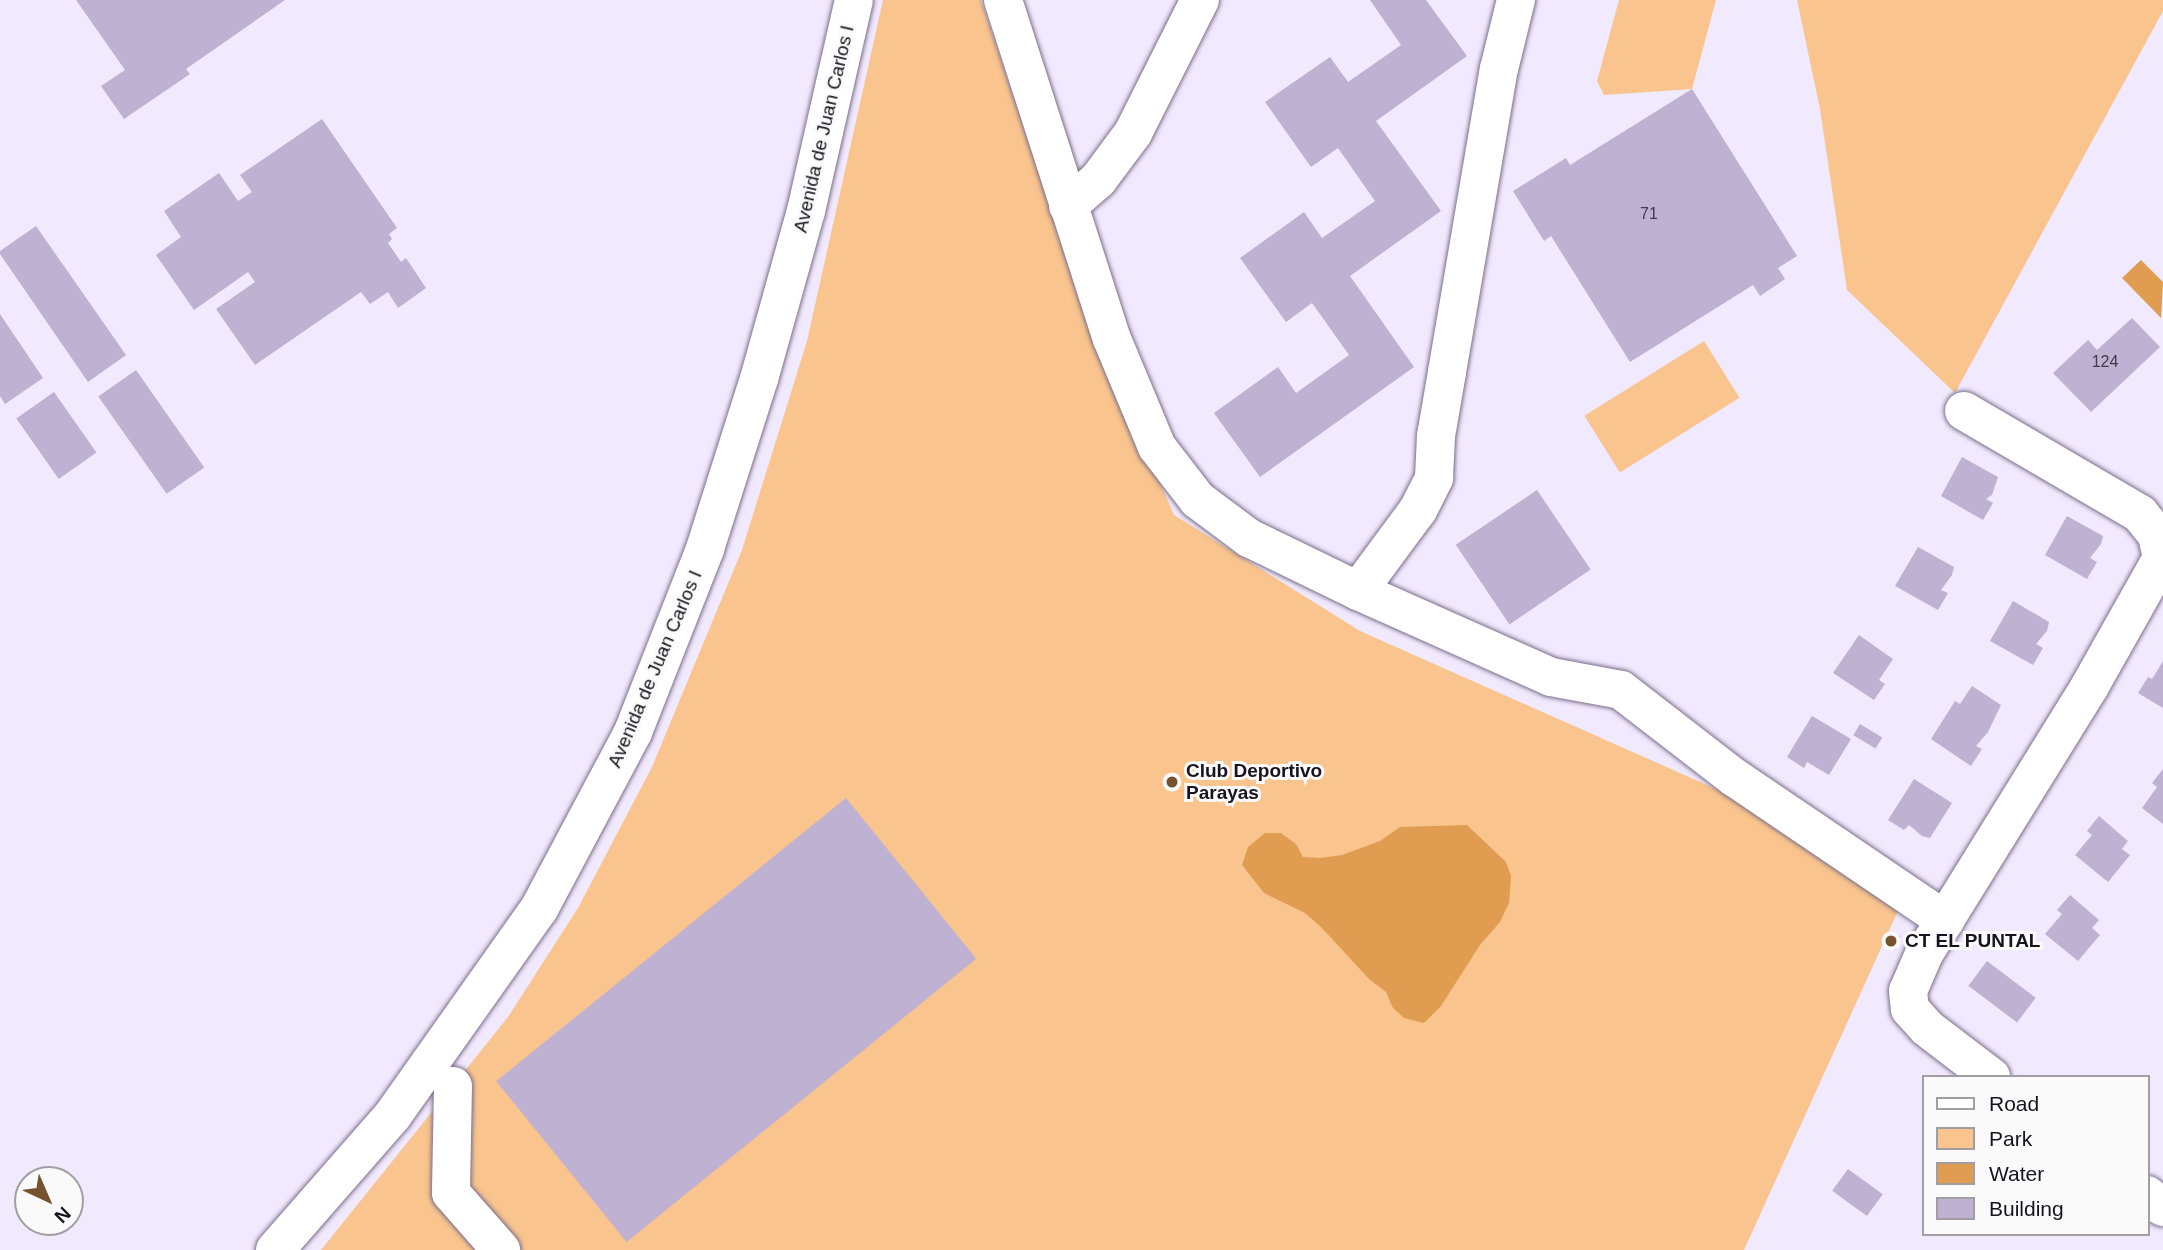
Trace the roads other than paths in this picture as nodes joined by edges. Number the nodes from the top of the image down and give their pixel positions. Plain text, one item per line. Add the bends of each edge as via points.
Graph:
1 (854, 0) edge
2 (1003, 0) edge
3 (1200, 0) edge
4 (1516, 0) edge
5 (1068, 206) junction
6 (1964, 411) dead end
7 (1358, 591) junction
8 (1945, 920) junction
9 (1988, 1075) edge
10 (453, 1086) dead end
11 (275, 1250) edge
12 (501, 1250) edge

1 - 11 street, Avenida de Juan Carlos I via 806,211 759,379 705,549 633,732 539,909 393,1115
2 - 5 street
3 - 5 street via 1133,133 1098,180
4 - 7 street via 1499,69 1456,317 1436,436 1434,478 1418,510
5 - 7 street via 1112,339 1157,447 1170,465 1198,500 1224,522 1280,555
6 - 8 street via 2140,514 2157,535 2162,558 2090,686
7 - 8 street via 1551,677 1620,690 1735,778
8 - 9 street via 1908,991 1910,1009 1927,1028
10 - 12 street via 451,1194

